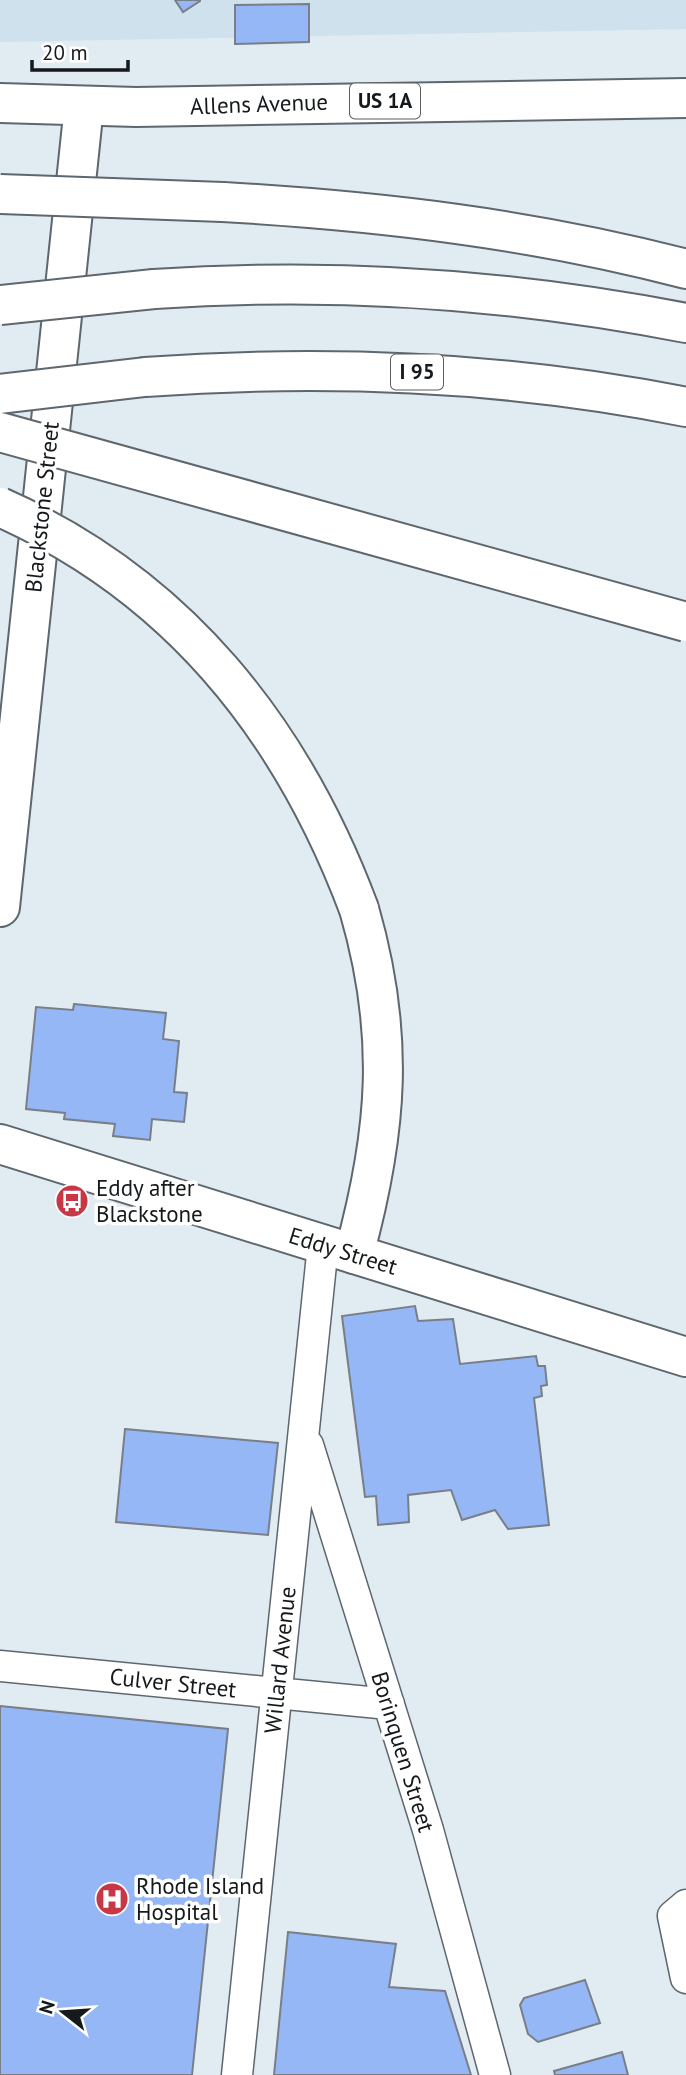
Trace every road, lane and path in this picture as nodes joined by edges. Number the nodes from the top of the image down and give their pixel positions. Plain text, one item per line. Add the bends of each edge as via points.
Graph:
1 (686, 98) edge
2 (0, 103) edge
3 (84, 106) junction
4 (0, 194) edge
5 (686, 269) edge
6 (0, 305) edge
7 (686, 323) edge
8 (0, 394) edge
9 (686, 407) edge
10 (0, 432) edge
11 (0, 507) edge
12 (686, 622) edge
13 (0, 907) edge
14 (0, 1144) edge
15 (339, 1250) junction
16 (686, 1357) edge
17 (304, 1431) junction
18 (0, 1666) edge
19 (277, 1693) junction
20 (389, 1704) junction
21 (680, 1910) edge
22 (686, 1978) edge
23 (237, 2075) edge
24 (495, 2075) edge

1 - 3 main road, Allens Avenue / US 1A
2 - 3 main road, Allens Avenue / US 1A
3 - 13 main road, Blackstone Street
4 - 5 main road, bridge via 350,210 536,236
6 - 7 main road, bridge via 154,289 292,285 418,289 559,302
8 - 9 main road, I 95, bridge via 145,377 293,370 402,371 531,382
10 - 12 main road, bridge
11 - 15 main road, bridge via 119,577 184,631 246,699 300,777 322,818 359,909 378,990 385,1080 378,1150
14 - 15 main road, Eddy Street
15 - 16 main road, Eddy Street
15 - 17 street, Willard Avenue
17 - 19 street, Willard Avenue
17 - 20 street, Borinquen Street
18 - 19 street, Culver Street
19 - 20 street, Culver Street
19 - 23 street, Willard Avenue
20 - 24 street, Borinquen Street
21 - 22 street

